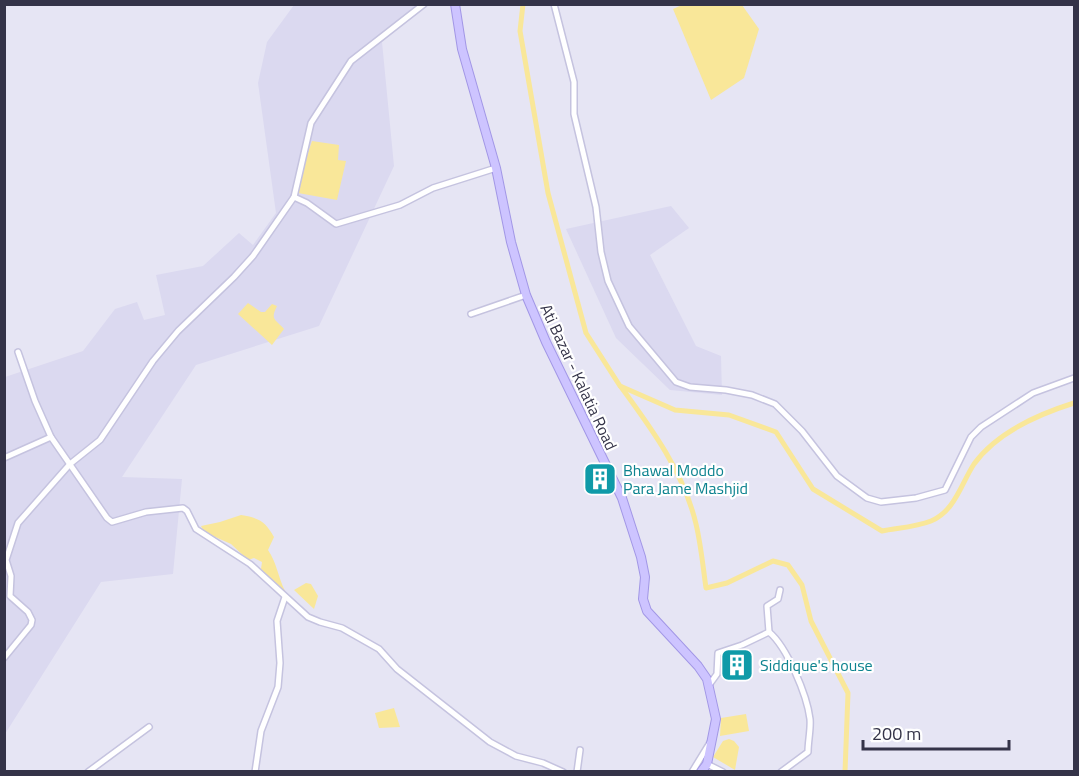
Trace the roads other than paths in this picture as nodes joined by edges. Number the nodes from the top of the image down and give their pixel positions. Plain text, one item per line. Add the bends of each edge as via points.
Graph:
1 (424, 4) edge
2 (455, 4) edge
3 (554, 4) edge
4 (496, 168) junction
5 (294, 197) junction
6 (526, 295) junction
7 (471, 314) dead end
8 (18, 352) dead end
9 (1074, 378) edge
10 (51, 437) junction
11 (4, 459) edge
12 (69, 464) junction
13 (780, 590) dead end
14 (285, 597) junction
15 (769, 632) junction
16 (4, 658) edge
17 (709, 685) junction
18 (149, 727) dead end
19 (713, 737) junction
20 (580, 750) dead end
21 (707, 764) junction
22 (87, 771) edge
23 (255, 771) edge
24 (563, 771) edge
25 (577, 771) edge
26 (692, 771) edge
27 (701, 771) edge
28 (721, 771) edge
29 (781, 771) edge

1 - 5 street via 351,60 340,75 311,123
2 - 4 main road, Ati Bazar - Kalatia Road via 462,49
3 - 9 street via 574,82 574,114 609,281 629,326 676,382 752,395 775,404 837,476 867,498 881,502 945,490 971,437 981,427 1033,393
4 - 5 street via 433,188 400,206 336,224
4 - 6 main road, Ati Bazar - Kalatia Road
5 - 12 street via 253,256 153,361 100,440
6 - 7 street
6 - 17 main road, Ati Bazar - Kalatia Road via 622,498 641,557 647,611 698,666
8 - 10 street
10 - 11 street
10 - 12 street
12 - 14 street via 112,522 146,512 183,508 196,529 250,564
12 - 16 street via 18,523 9,545 6,560 11,576 10,596 32,620
13 - 15 street via 778,599 767,606
14 - 23 street via 277,621 278,687 261,731
14 - 24 street via 308,617 342,628 379,649 397,669 490,742 516,756
15 - 17 street via 718,653 717,674
15 - 29 street via 785,651 810,720 807,752
17 - 19 main road, Ati Bazar - Kalatia Road via 716,719
18 - 22 street
19 - 21 main road, Ati Bazar - Kalatia Road
19 - 26 street
20 - 25 street
21 - 27 main road, Ati Bazar - Kalatia Road
21 - 28 street

